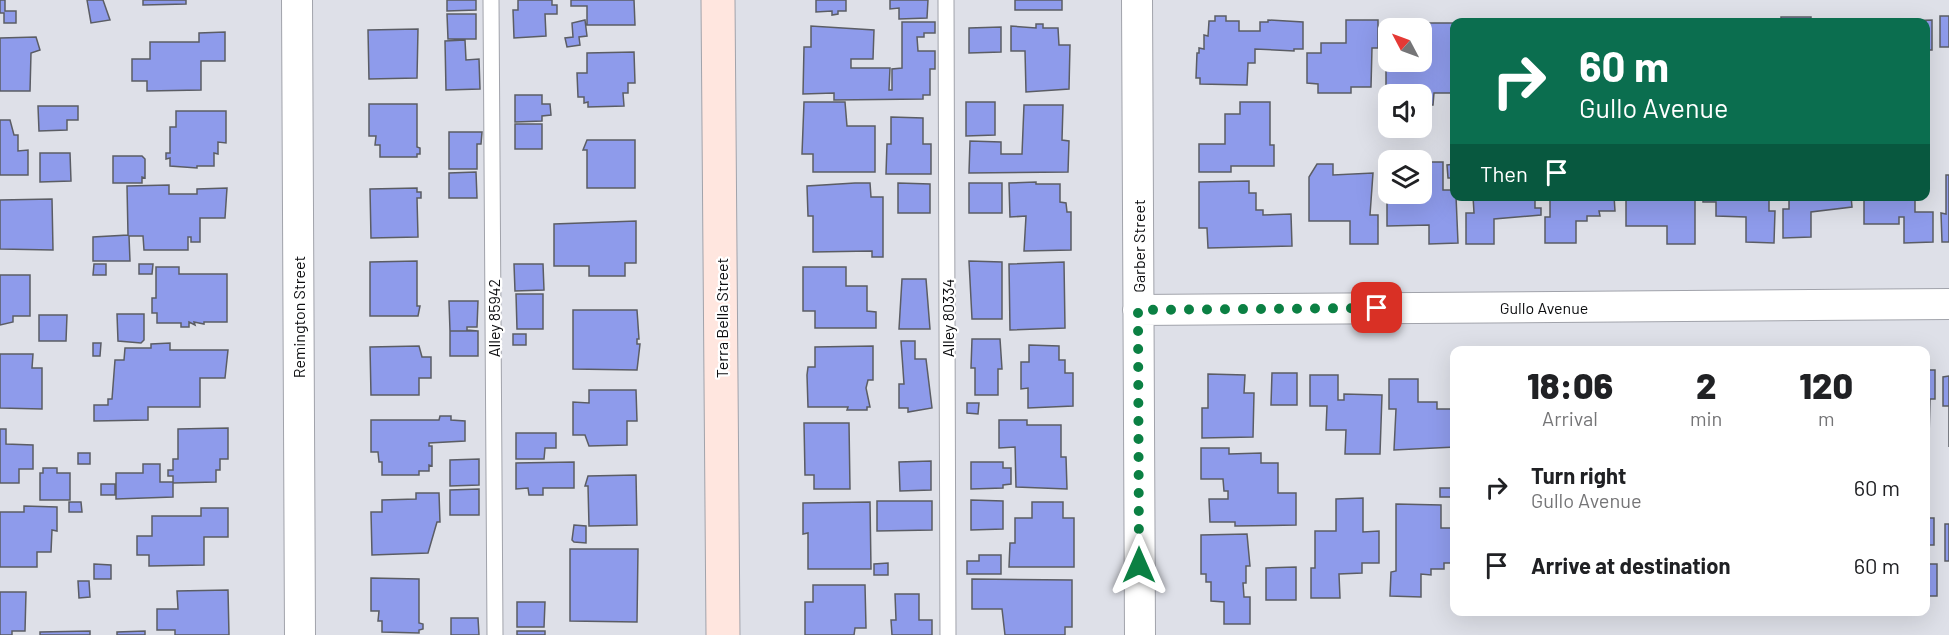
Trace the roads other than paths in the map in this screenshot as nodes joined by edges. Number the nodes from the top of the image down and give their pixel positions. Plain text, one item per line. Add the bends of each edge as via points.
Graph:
1 (297, 0) edge
2 (491, 0) edge
3 (718, 0) edge
4 (946, 0) edge
5 (1137, 0) edge
6 (1949, 303) edge
7 (1138, 310) junction
8 (300, 635) edge
9 (495, 635) edge
10 (723, 635) edge
11 (948, 635) edge
12 (1140, 635) edge

1 - 8 street, Remington Street
2 - 9 lane, Alley 85942
3 - 10 main road, Terra Bella Street
4 - 11 lane, Alley 80334
5 - 7 street, Garber Street
6 - 7 street, Gullo Avenue
7 - 12 street, Garber Street

